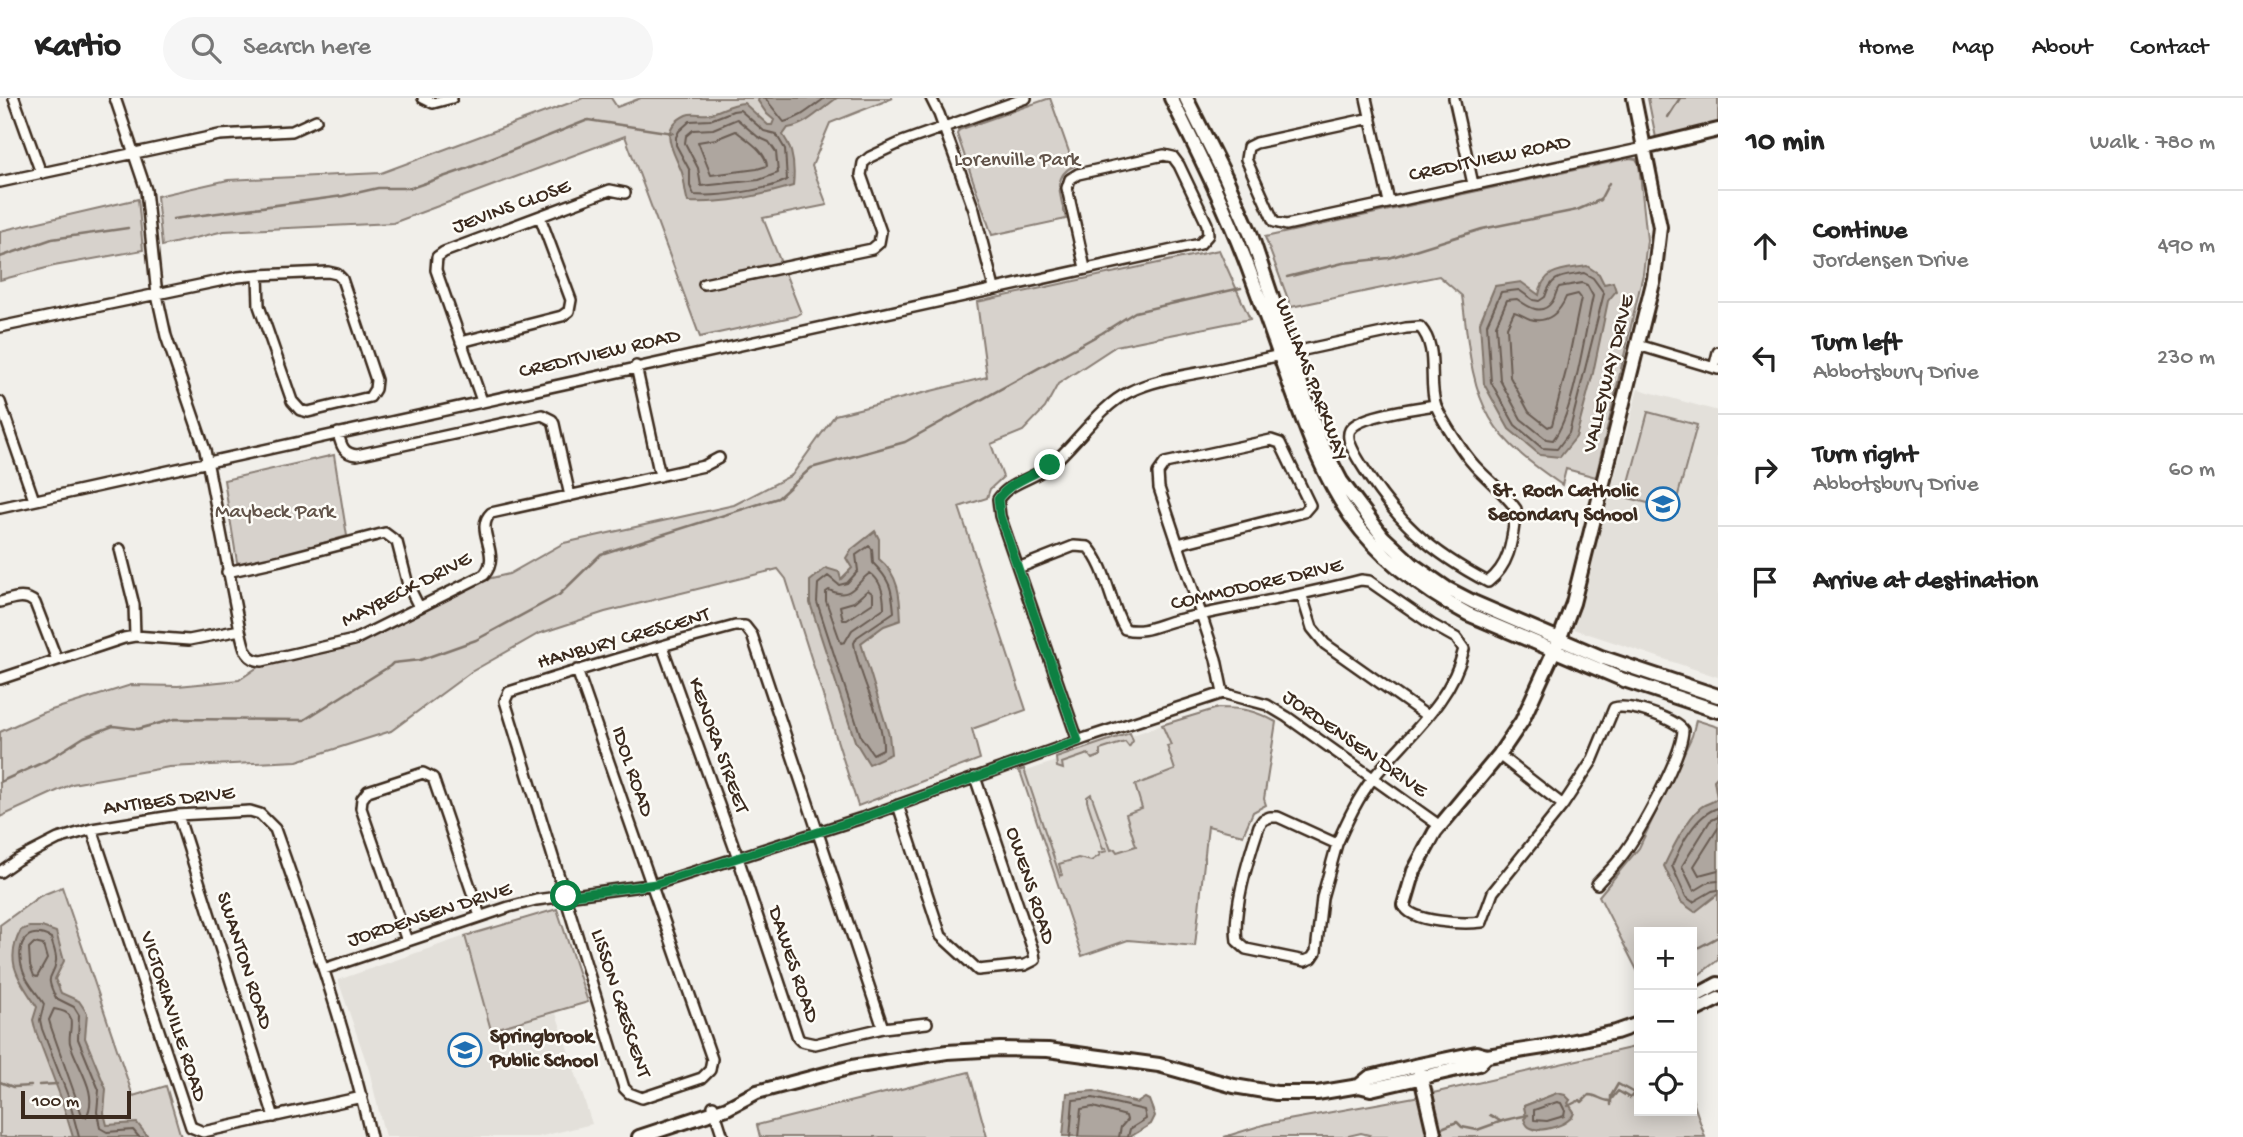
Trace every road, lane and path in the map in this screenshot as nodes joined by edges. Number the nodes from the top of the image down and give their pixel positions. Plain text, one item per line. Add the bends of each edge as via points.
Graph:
1 (14, 98) edge
2 (115, 98) edge
3 (423, 98) edge
4 (452, 98) edge
5 (931, 98) edge
6 (1026, 98) edge
7 (1171, 98) edge
8 (1186, 98) edge
9 (1366, 98) edge
10 (1454, 98) edge
11 (1634, 98) edge
12 (1370, 118) junction
13 (316, 120) dead end
14 (944, 126) junction
15 (1718, 130) edge
16 (1644, 148) junction
17 (135, 153) junction
18 (41, 173) junction
19 (0, 182) edge
20 (1473, 184) junction
21 (625, 192) dead end
22 (1389, 202) junction
23 (540, 216) junction
24 (1085, 268) junction
25 (258, 275) junction
26 (704, 284) dead end
27 (994, 288) junction
28 (157, 295) junction
29 (0, 327) edge
30 (461, 342) junction
31 (1638, 345) junction
32 (1718, 352) edge
33 (1286, 354) junction
34 (636, 366) junction
35 (1716, 368) edge
36 (482, 401) junction
37 (0, 402) edge
38 (1436, 404) junction
39 (338, 433) junction
40 (719, 458) dead end
41 (208, 462) junction
42 (660, 476) junction
43 (570, 496) junction
44 (34, 500) junction
45 (0, 508) edge
46 (1178, 544) junction
47 (120, 549) dead end
48 (1018, 568) junction
49 (228, 572) junction
50 (1302, 596) junction
51 (0, 602) edge
52 (419, 607) junction
53 (1202, 615) junction
54 (240, 631) junction
55 (135, 636) junction
56 (662, 646) junction
57 (1556, 646) junction
58 (57, 660) junction
59 (577, 670) junction
60 (0, 679) edge
61 (1223, 693) junction
62 (1718, 696) edge
63 (1718, 711) edge
64 (1427, 716) junction
65 (1078, 741) junction
66 (1499, 755) junction
67 (975, 777) junction
68 (1373, 778) junction
69 (898, 805) junction
70 (1563, 805) junction
71 (178, 815) junction
72 (1440, 826) junction
73 (92, 829) junction
74 (818, 832) junction
75 (1337, 844) junction
76 (738, 858) junction
77 (0, 872) edge
78 (1597, 884) dead end
79 (652, 885) junction
80 (566, 896) junction
81 (1404, 905) joint
82 (480, 916) junction
83 (407, 941) junction
84 (324, 969) junction
85 (1717, 991) edge
86 (1697, 1003) edge
87 (927, 1023) dead end
88 (1634, 1026) edge
89 (883, 1028) junction
90 (1420, 1072) junction
91 (362, 1097) junction
92 (713, 1109) junction
93 (274, 1117) junction
94 (371, 1137) edge
95 (639, 1137) edge
96 (723, 1137) edge
97 (1435, 1137) edge

1 - 18 street
2 - 17 street, MAYBECK DRIVE
3 - 4 street via 433,103
5 - 14 street
6 - 14 street
7 - 33 main road, WILLIAMS PARKWAY via 1211,177
8 - 33 main road, WILLIAMS PARKWAY via 1251,235
9 - 12 street
10 - 20 street
11 - 16 main road, VALLEYWAY DRIVE
12 - 22 street
12 - 22 street, CREDITVIEW ROAD via 1256,143 1248,147 1246,159 1271,219 1278,224
13 - 17 street via 292,131 219,135
14 - 26 street via 863,163 861,175 881,232 876,247
14 - 27 street via 974,210
15 - 16 main road, CREDITVIEW ROAD
16 - 20 street, CREDITVIEW ROAD
16 - 31 main road, VALLEYWAY DRIVE via 1660,227 1654,279
17 - 18 street
17 - 28 street, MAYBECK DRIVE via 149,209
18 - 19 street
20 - 22 street, CREDITVIEW ROAD
21 - 23 street, JEVINS CLOSE via 610,190
23 - 30 street, JEVINS CLOSE via 437,257 436,271
23 - 30 street via 571,300 569,311
24 - 24 street, CREDITVIEW ROAD via 1067,188 1070,179 1164,155 1173,157 1207,224 1207,238
24 - 27 street, CREDITVIEW ROAD
25 - 25 street via 328,272 339,276 376,380 370,397 308,412 294,405 259,306
25 - 28 street
27 - 34 street, CREDITVIEW ROAD
28 - 29 street
28 - 41 street, MAYBECK DRIVE
30 - 36 street, JEVINS CLOSE
31 - 35 street
31 - 57 main road, VALLEYWAY DRIVE via 1573,603
32 - 35 street
33 - 38 street via 1420,327 1430,349
33 - 48 street via 1128,392 1050,465 1006,487 998,499 1000,516
33 - 57 main road, WILLIAMS PARKWAY via 1331,465 1383,537 1446,587
34 - 36 street, CREDITVIEW ROAD
34 - 42 street
36 - 39 street, CREDITVIEW ROAD
37 - 44 street
38 - 38 street via 1362,420 1348,435 1378,493 1408,526 1453,564 1488,582 1503,569 1516,509 1474,465
39 - 41 street, CREDITVIEW ROAD
39 - 43 street via 343,449 357,455 542,415 554,424
40 - 42 street, MAYBECK DRIVE
41 - 44 street, CREDITVIEW ROAD
41 - 49 street, MAYBECK DRIVE
42 - 43 street, MAYBECK DRIVE
43 - 52 street, MAYBECK DRIVE via 491,513 484,525 492,559 488,570
44 - 45 street, CREDITVIEW ROAD
46 - 46 street via 1304,512 1310,505 1280,443 1271,440 1165,463 1158,473 1159,488
46 - 53 street
47 - 55 street via 134,605
48 - 53 street, COMMODORE DRIVE via 1074,546 1088,547 1097,556 1125,629 1149,629
48 - 65 street
49 - 52 street via 385,533 397,542
49 - 54 street, MAYBECK DRIVE
50 - 53 street, COMMODORE DRIVE
50 - 64 street via 1312,628 1325,644
50 - 64 street, COMMODORE DRIVE via 1369,581 1456,638 1464,649 1460,665 1443,698
51 - 58 street via 21,597 35,603
52 - 54 street, MAYBECK DRIVE via 354,640 262,662 246,654
53 - 61 street
54 - 55 street via 189,640
55 - 58 street
56 - 59 street, HANBURY CRESCENT
56 - 74 street, HANBURY CRESCENT via 735,626 749,629
56 - 76 street, KENORA STREET
57 - 62 main road, WILLIAMS PARKWAY
57 - 63 main road, WILLIAMS PARKWAY via 1624,680
57 - 66 main road, VALLEYWAY DRIVE via 1522,721
58 - 60 street
59 - 79 street, IDOL ROAD
59 - 80 street, HANBURY CRESCENT via 509,692 505,701
61 - 65 street, JORDENSEN DRIVE
61 - 68 street, JORDENSEN DRIVE via 1267,705
64 - 68 street, COMMODORE DRIVE
65 - 67 street, JORDENSEN DRIVE
66 - 70 street
66 - 72 main road, VALLEYWAY DRIVE
67 - 69 street, JORDENSEN DRIVE
67 - 69 street, OWENS ROAD via 1035,961 1025,965 978,970 941,936
68 - 72 street, JORDENSEN DRIVE
68 - 75 street, COMMODORE DRIVE
69 - 74 street, JORDENSEN DRIVE
70 - 78 street via 1592,761 1616,706 1675,721 1683,730 1666,779 1622,856
70 - 81 street via 1493,892 1482,922 1416,917
71 - 73 street, ANTIBES DRIVE
71 - 84 street, ANTIBES DRIVE via 250,811 269,820
71 - 93 street, SWANTON ROAD
72 - 81 main road, VALLEYWAY DRIVE via 1414,871
73 - 77 street, ANTIBES DRIVE via 58,839
73 - 93 street, VICTORIAVILLE ROAD via 188,1123 203,1132
74 - 76 street, JORDENSEN DRIVE
74 - 89 street
75 - 75 street, COMMODORE DRIVE via 1313,956 1300,961 1240,945 1236,934 1241,890 1263,820 1278,817
76 - 79 street, JORDENSEN DRIVE
76 - 89 street, DAWES ROAD via 798,1038 815,1044
79 - 80 street, JORDENSEN DRIVE
79 - 80 street, LISSON CRESCENT via 712,1065 702,1079 642,1098 624,1088
80 - 82 street, JORDENSEN DRIVE
82 - 83 street, JORDENSEN DRIVE
82 - 83 street via 433,778 423,774 368,791 362,808
83 - 84 street, JORDENSEN DRIVE
84 - 91 street, ANTIBES DRIVE
85 - 86 main road
87 - 89 street, DAWES ROAD
88 - 90 main road via 1487,1056 1479,1064
90 - 92 main road via 1371,1089 1359,1086 1276,1093 1159,1065 1048,1050 1000,1049 852,1067
90 - 97 main road
91 - 93 street, VICTORIAVILLE ROAD
91 - 94 street, ANTIBES DRIVE
92 - 95 main road
92 - 96 street

